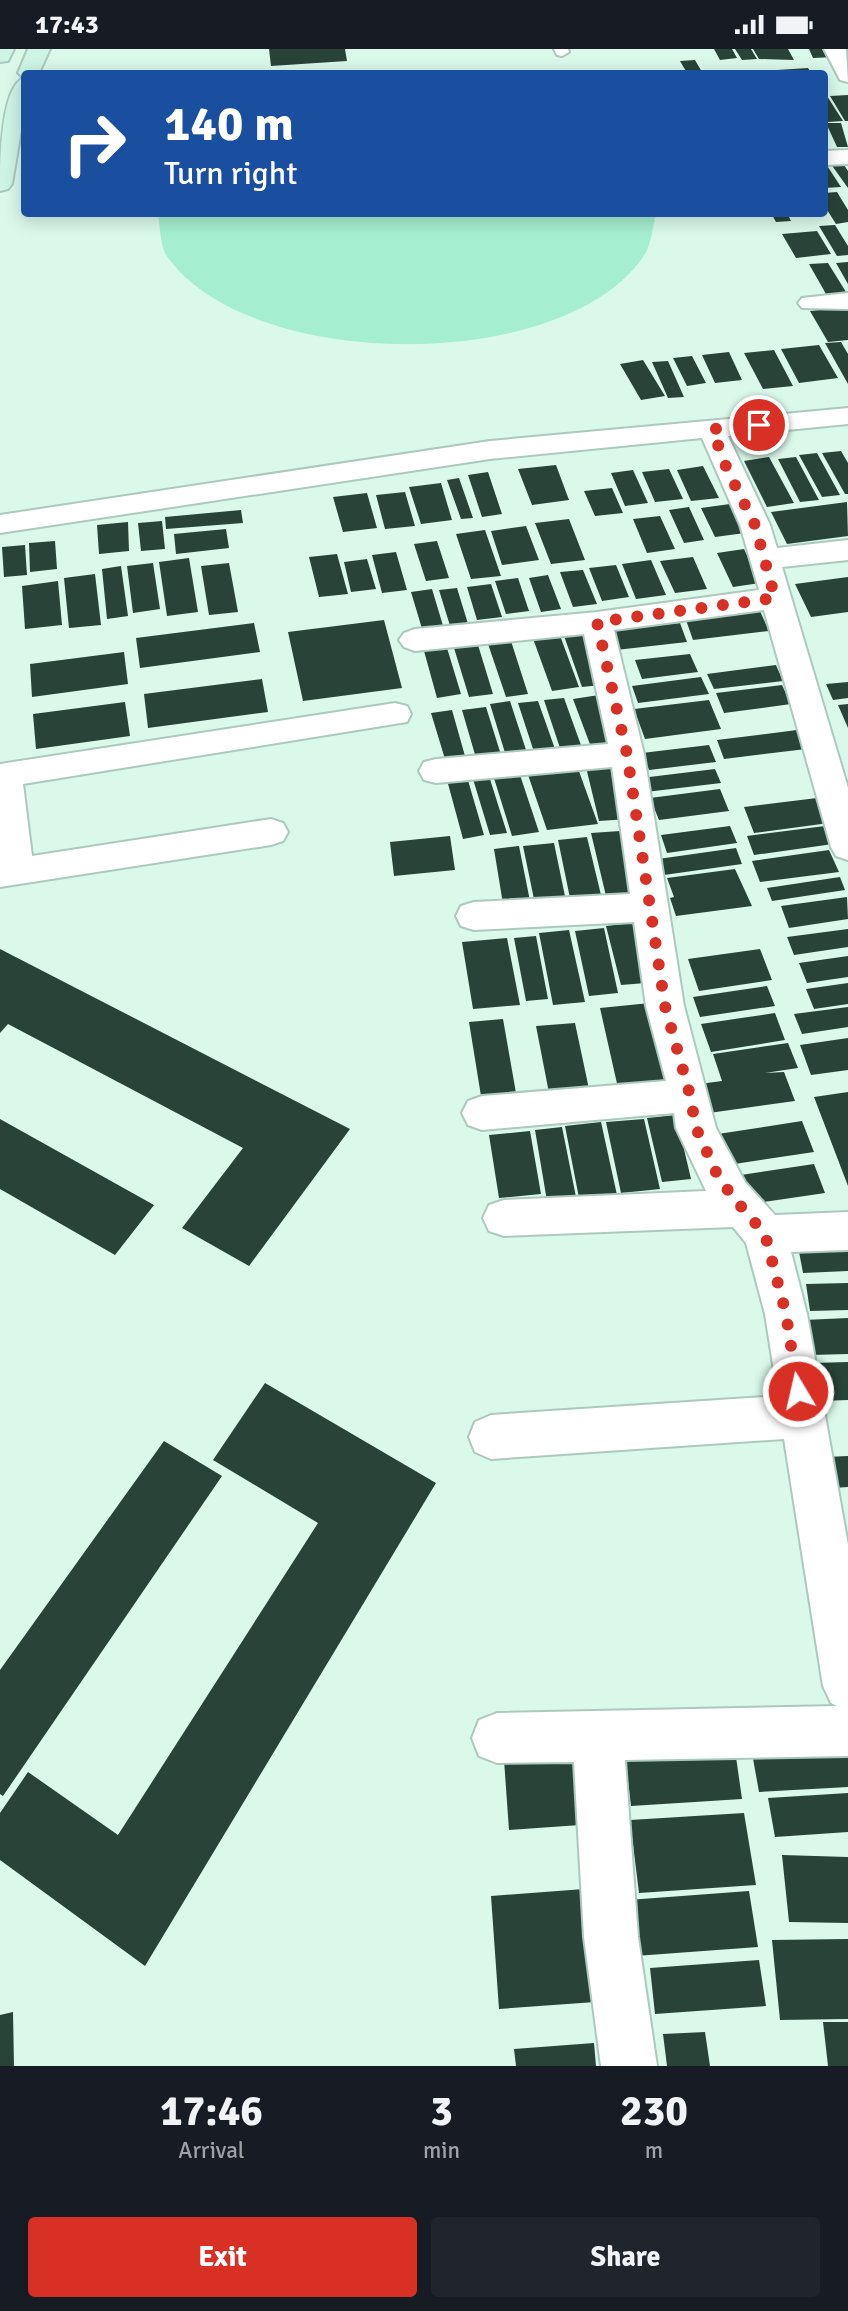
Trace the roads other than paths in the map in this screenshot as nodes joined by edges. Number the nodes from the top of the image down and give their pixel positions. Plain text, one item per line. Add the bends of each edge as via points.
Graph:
1 (4, 49) edge
2 (39, 49) edge
3 (835, 49) edge
4 (0, 56) edge
5 (30, 70) edge
6 (845, 80) edge
7 (21, 93) edge
8 (848, 157) edge
9 (828, 158) edge
10 (0, 184) edge
11 (848, 301) edge
12 (811, 303) dead end
13 (848, 417) edge
14 (712, 429) junction
15 (0, 524) edge
16 (848, 550) edge
17 (764, 559) junction
18 (775, 598) junction
19 (597, 622) junction
20 (415, 640) dead end
21 (394, 714) dead end
22 (627, 754) junction
23 (436, 771) dead end
24 (271, 832) dead end
25 (848, 847) edge
26 (8, 873) edge
27 (652, 908) junction
28 (474, 916) dead end
29 (690, 1095) junction
30 (482, 1113) dead end
31 (505, 1218) dead end
32 (753, 1221) junction
33 (848, 1231) edge
34 (803, 1416) junction
35 (491, 1437) dead end
36 (848, 1686) edge
37 (848, 1731) edge
38 (598, 1734) junction
39 (497, 1738) dead end
40 (629, 2066) edge

1 - 4 street
2 - 5 street
3 - 6 street
7 - 10 street via 10,122
8 - 9 street
11 - 12 street
13 - 14 street
14 - 15 street via 490,450
14 - 17 street via 755,525
16 - 17 street
17 - 18 street
18 - 19 street
18 - 25 street
19 - 20 street
19 - 22 street
21 - 26 street via 5,775
22 - 23 street
22 - 27 street
24 - 26 street
27 - 28 street
27 - 29 street via 665,1006
29 - 30 street
29 - 32 street via 696,1128 710,1161
31 - 32 street
32 - 33 street
32 - 34 street via 786,1314
34 - 35 street
34 - 36 street
37 - 38 street
38 - 39 street
38 - 40 street via 611,1937

